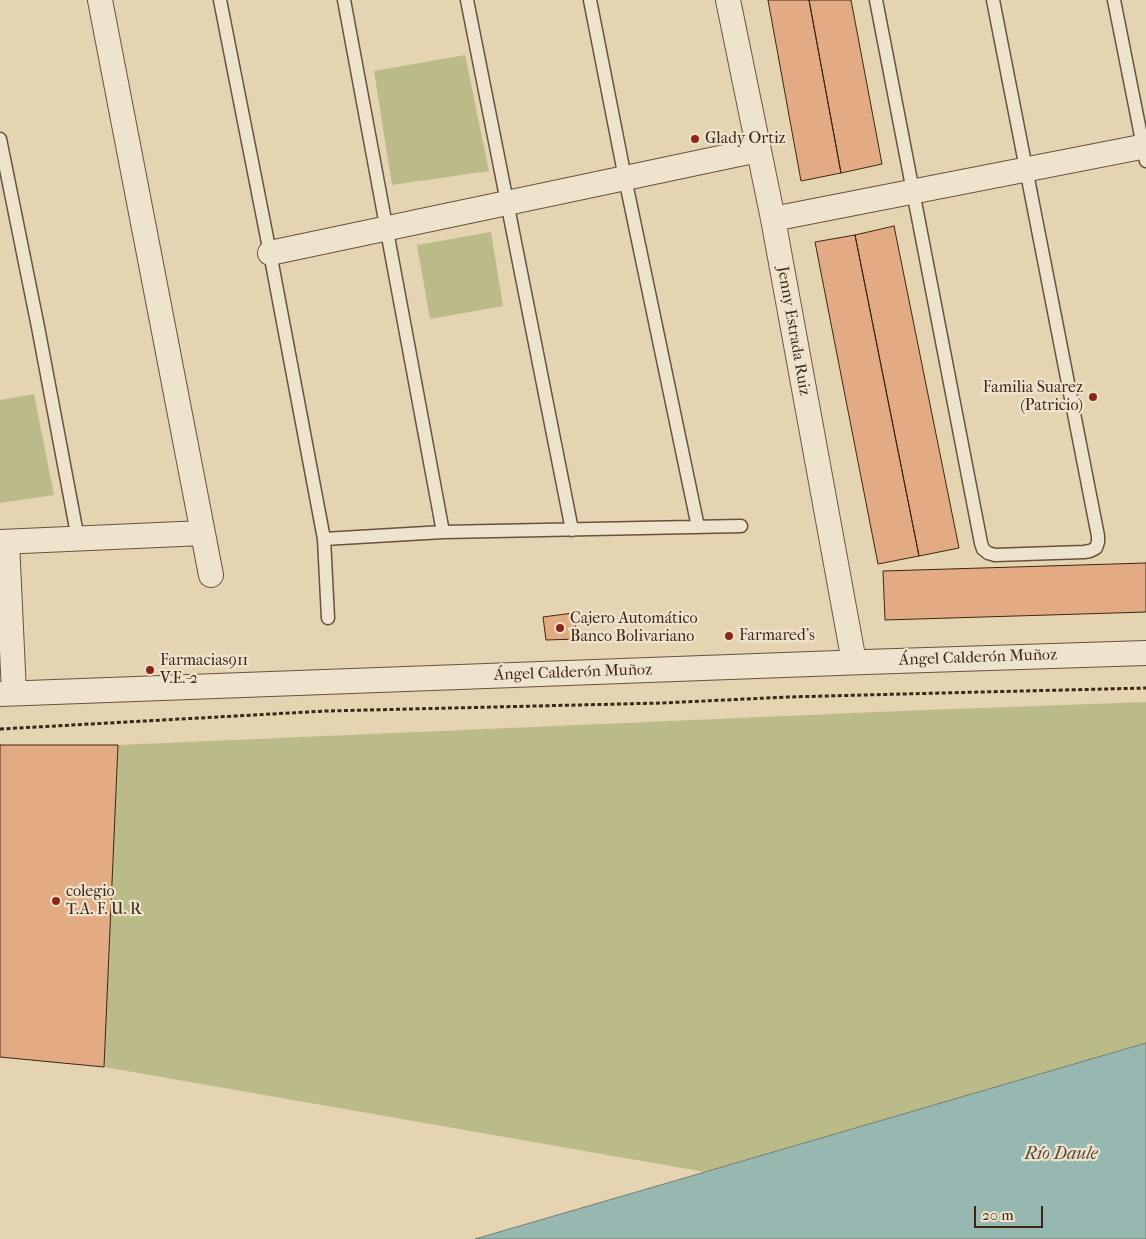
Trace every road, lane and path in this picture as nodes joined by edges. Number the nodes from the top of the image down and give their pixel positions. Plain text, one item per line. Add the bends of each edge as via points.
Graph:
1 (100, 0) edge
2 (220, 0) edge
3 (344, 0) edge
4 (467, 0) edge
5 (590, 0) edge
6 (728, 0) edge
7 (876, 0) edge
8 (993, 0) edge
9 (1114, 0) edge
10 (0, 139) edge
11 (758, 150) junction
12 (1145, 151) edge
13 (1027, 170) junction
14 (625, 178) junction
15 (913, 192) junction
16 (506, 203) junction
17 (772, 219) junction
18 (387, 229) junction
19 (270, 253) junction
20 (741, 526) dead end
21 (698, 527) junction
22 (572, 530) junction
23 (443, 532) junction
24 (203, 533) junction
25 (78, 539) junction
26 (324, 539) junction
27 (4, 542) edge
28 (212, 575) dead end
29 (328, 618) dead end
30 (1146, 653) edge
31 (854, 662) junction
32 (1146, 688) edge
33 (7, 694) edge
34 (0, 729) edge

1 - 24 street
2 - 19 lane
3 - 18 lane
4 - 16 lane
5 - 14 lane
6 - 11 street, Jenny Estrada Ruiz
7 - 15 lane
8 - 13 lane
9 - 12 lane
10 - 25 lane
11 - 14 street
11 - 17 street, Jenny Estrada Ruiz
12 - 13 street
13 - 15 street
13 - 15 lane via 1098,536 1096,548 1084,552 995,555 983,549
14 - 16 street
14 - 21 lane
15 - 17 street
16 - 18 street
16 - 22 lane
17 - 31 street, Jenny Estrada Ruiz
18 - 19 street
18 - 23 lane
19 - 26 lane
20 - 21 lane
21 - 22 lane
22 - 23 lane
23 - 26 lane
24 - 25 street
24 - 28 street
25 - 27 street
26 - 29 lane
27 - 33 street
30 - 31 street, Ángel Calderón Muñoz
31 - 33 street, Ángel Calderón Muñoz
32 - 34 path via 336,711

